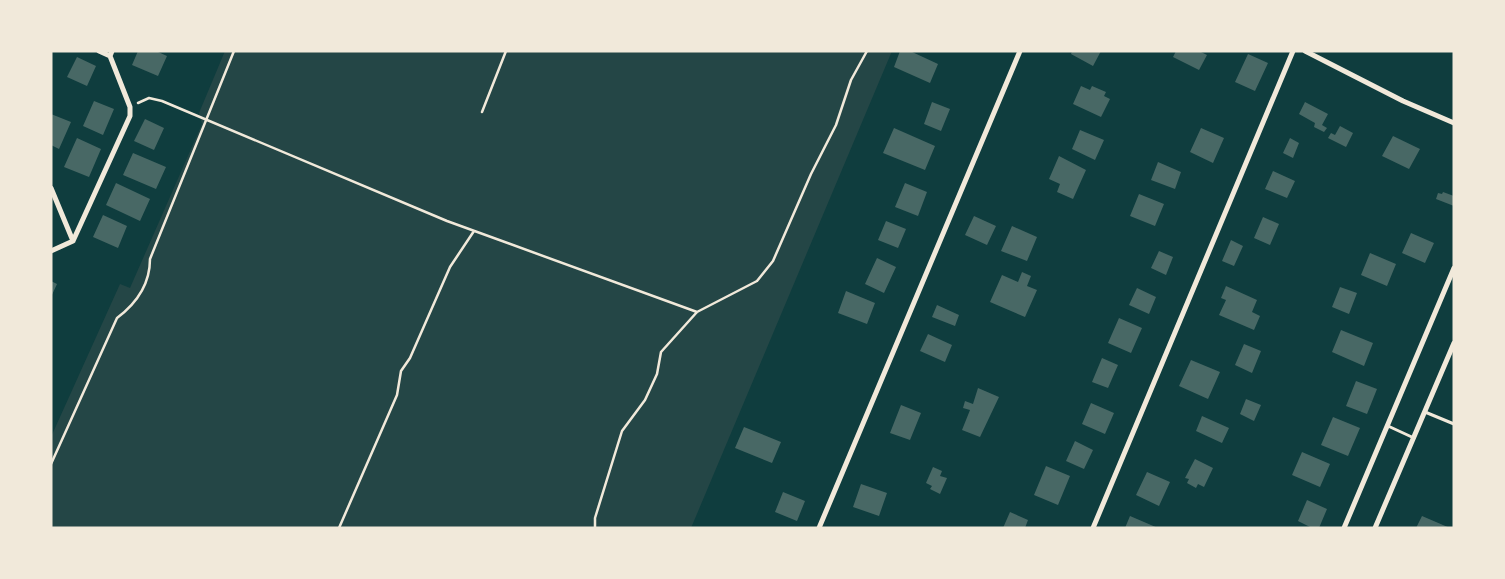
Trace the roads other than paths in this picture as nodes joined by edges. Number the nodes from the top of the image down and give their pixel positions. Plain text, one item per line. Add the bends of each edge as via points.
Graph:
1 (99, 51) edge
2 (1020, 51) edge
3 (1293, 51) edge
4 (1305, 51) edge
5 (111, 54) edge
6 (1454, 123) edge
7 (51, 188) edge
8 (73, 241) junction
9 (51, 252) edge
10 (1454, 268) edge
11 (1454, 343) edge
12 (1425, 412) junction
13 (1454, 424) edge
14 (1388, 426) junction
15 (1414, 438) junction
16 (818, 528) edge
17 (1093, 528) edge
18 (1344, 528) edge
19 (1375, 528) edge

1 - 5 street
2 - 16 street
3 - 17 street
4 - 6 street
5 - 8 street via 130,107 130,116
7 - 8 street
8 - 9 street
10 - 14 street
11 - 12 street
12 - 13 lane
12 - 15 street
14 - 15 lane
14 - 18 street
15 - 19 street

